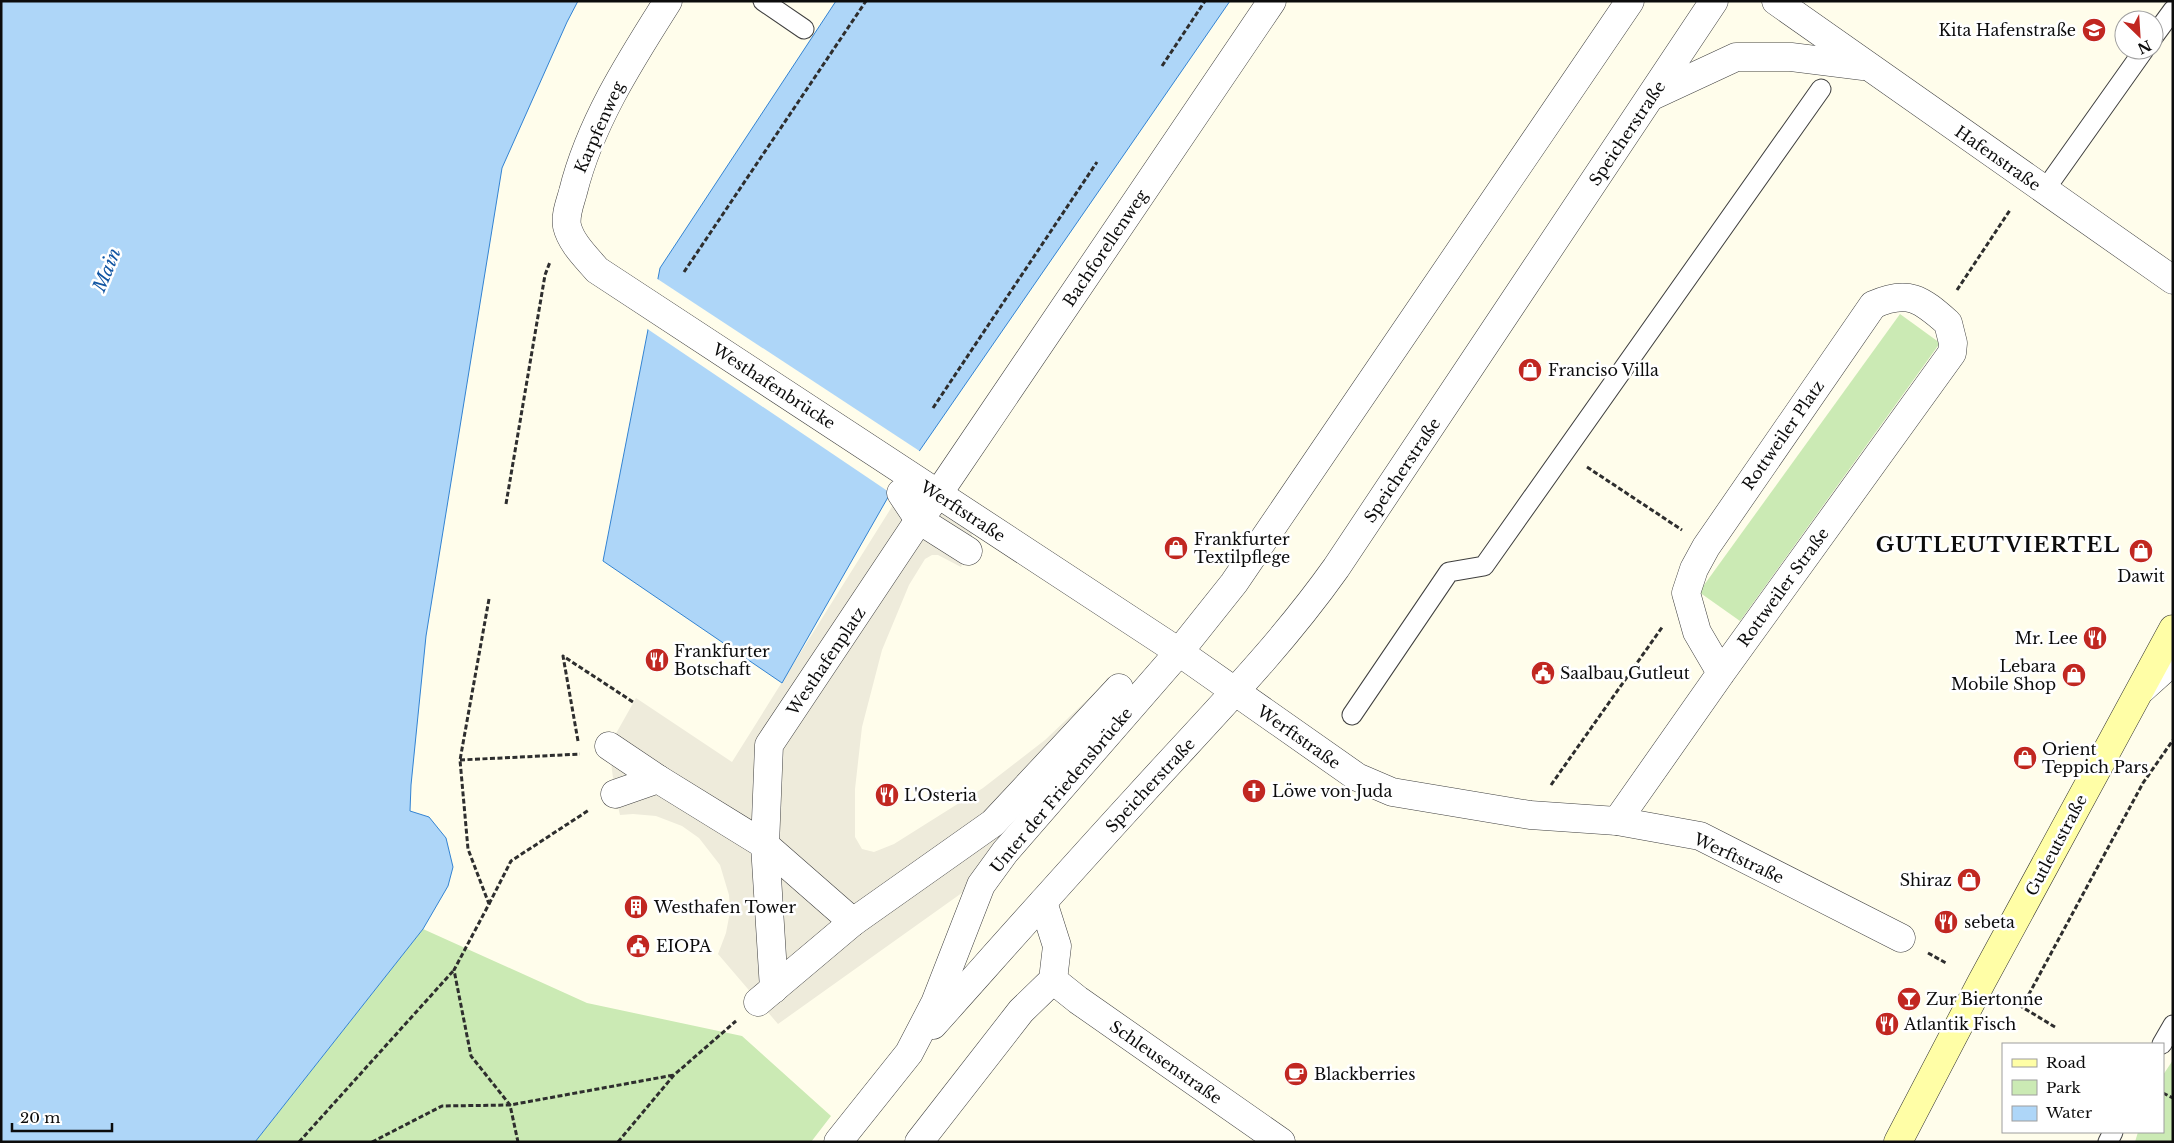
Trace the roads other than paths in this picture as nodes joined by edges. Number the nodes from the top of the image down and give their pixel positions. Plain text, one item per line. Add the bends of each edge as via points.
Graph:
1 (668, 1) edge
2 (763, 1) edge
3 (1272, 1) edge
4 (1630, 1) edge
5 (1714, 1) edge
6 (1776, 1) edge
7 (2173, 10) edge
8 (2164, 22) edge
9 (804, 29) dead end
10 (2137, 60) edge
11 (1866, 66) junction
12 (1821, 90) dead end
13 (1652, 96) junction
14 (2044, 191) junction
15 (2130, 250) junction
16 (2173, 258) edge
17 (2173, 280) edge
18 (635, 294) joint
19 (1952, 353) joint
20 (907, 485) junction
21 (938, 494) junction
22 (918, 520) junction
23 (968, 551) dead end
24 (2173, 629) edge
25 (1179, 652) junction
26 (2173, 662) edge
27 (1721, 674) junction
28 (1119, 688) dead end
29 (2139, 691) junction
30 (1235, 693) junction
31 (1352, 715) dead end
32 (597, 750) road end
33 (658, 779) junction
34 (615, 794) dead end
35 (1617, 821) junction
36 (765, 845) junction
37 (1044, 902) junction
38 (853, 922) junction
39 (1901, 938) dead end
40 (1053, 980) junction
41 (766, 996) joint
42 (2173, 1025) edge
43 (2163, 1043) edge
44 (909, 1053) junction
45 (838, 1142) edge
46 (919, 1142) edge
47 (1280, 1142) edge
48 (1898, 1142) edge

1 - 18 street, Karpfenweg via 605,108 579,166 567,217 577,247 597,270
2 - 9 lane
3 - 21 street, Bachforellenweg
4 - 25 street via 1234,583
5 - 13 street, Speicherstraße
6 - 11 street, Hafenstraße
7 - 8 lane
10 - 14 lane
11 - 13 street, Hafenstraße via 1791,57 1736,56
11 - 14 street, Hafenstraße
12 - 31 lane via 1484,566 1450,572
13 - 30 street, Speicherstraße via 1336,568 1303,615
14 - 15 street, Hafenstraße
15 - 16 street, Hafenstraße
15 - 17 street, Hafenstraße
18 - 20 street, Westhafenbrücke
19 - 27 street, Rottweiler Straße
19 - 27 street, Rottweiler Platz via 1948,323 1915,298 1896,296 1873,305 1706,547 1694,570 1686,593 1697,632
20 - 21 street, Werftstraße
20 - 22 street
21 - 22 street, Westhafenplatz
21 - 25 street, Werftstraße
22 - 23 street, Werftstraße
22 - 36 street, Westhafenplatz via 770,745
24 - 29 main road, Gutleutstraße
25 - 30 street, Werftstraße
25 - 44 street, Unter der Friedensbrücke via 1005,852 981,885 935,1003
26 - 29 street
27 - 35 street, Rottweiler Straße
28 - 38 street, Unter der Friedensbrücke via 993,823
29 - 48 main road, Gutleutstraße
30 - 35 street, Werftstraße via 1357,777 1392,792 1530,815
30 - 37 street, Speicherstraße
32 - 33 street
33 - 34 street
33 - 36 street
35 - 39 street, Werftstraße via 1700,836
36 - 38 street
36 - 41 street, Westhafenplatz
37 - 40 street via 1057,946
37 - 44 street, Speicherstraße
38 - 41 street, Unter der Friedensbrücke
40 - 46 street via 1021,1011
40 - 47 street, Schleusenstraße
42 - 43 lane
44 - 45 street, Unter der Friedensbrücke

